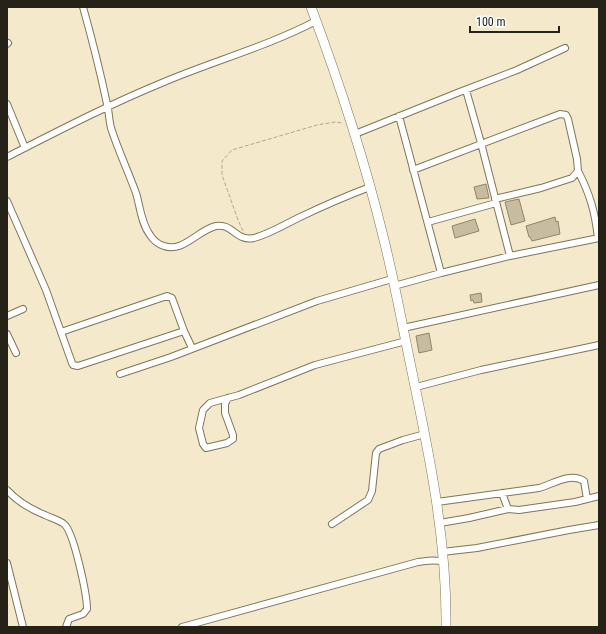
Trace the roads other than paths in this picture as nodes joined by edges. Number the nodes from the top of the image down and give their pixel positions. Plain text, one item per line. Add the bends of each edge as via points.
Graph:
1 (83, 7) edge
2 (311, 7) edge
3 (316, 21) junction
4 (565, 48) dead end
5 (466, 90) junction
6 (7, 104) edge
7 (108, 106) junction
8 (399, 116) junction
9 (355, 134) junction
10 (482, 143) junction
11 (25, 148) junction
12 (7, 158) edge
13 (413, 170) junction
14 (578, 171) junction
15 (370, 187) junction
16 (7, 201) edge
17 (496, 201) junction
18 (428, 222) junction
19 (599, 238) edge
20 (510, 256) junction
21 (441, 273) junction
22 (393, 283) junction
23 (599, 284) edge
24 (23, 309) dead end
25 (7, 316) edge
26 (403, 328) junction
27 (184, 331) junction
28 (61, 332) junction
29 (7, 334) edge
30 (406, 341) junction
31 (599, 345) edge
32 (192, 348) junction
33 (16, 353) dead end
34 (120, 374) dead end
35 (416, 386) junction
36 (228, 398) junction
37 (425, 434) junction
38 (7, 490) edge
39 (502, 493) junction
40 (599, 496) edge
41 (587, 499) junction
42 (437, 502) junction
43 (508, 509) junction
44 (440, 523) junction
45 (332, 524) dead end
46 (599, 525) edge
47 (442, 552) junction
48 (443, 562) junction
49 (7, 563) edge
50 (23, 627) edge
51 (66, 627) edge
52 (182, 627) edge
53 (446, 627) edge

1 - 7 street
2 - 3 main road
3 - 7 street via 292,33
3 - 9 main road
4 - 5 street
5 - 8 street
5 - 10 street
6 - 11 street
7 - 11 street
7 - 15 street via 111,127 146,228 150,236 164,247 181,246 210,228 218,226 225,226 243,238 254,238
8 - 9 street
8 - 13 street
9 - 15 main road
10 - 13 street
10 - 14 street via 560,114 566,115
10 - 17 street
11 - 12 street
13 - 18 street
14 - 17 street via 572,178
14 - 19 street via 596,216
15 - 22 main road
16 - 28 street via 46,290
17 - 18 street
17 - 20 street
18 - 21 street
19 - 20 street
20 - 21 street
21 - 22 street
22 - 26 main road
22 - 32 street via 317,301
23 - 26 street
24 - 25 street
26 - 30 main road
27 - 28 street via 78,366 72,363
27 - 28 street via 172,298 167,296
27 - 32 street
29 - 33 street
30 - 35 main road
30 - 36 street via 315,365
31 - 35 street
32 - 34 street
35 - 37 main road
36 - 36 street via 224,409 233,439 206,448 202,444 199,428 203,410 210,403
37 - 42 main road
37 - 45 street via 379,450 376,453 372,491 368,500
38 - 51 street via 25,506 64,524 70,533 86,595 87,609 83,614 69,619
39 - 41 street via 540,488 557,480 575,478 584,481
39 - 42 street
39 - 43 street
40 - 41 street
41 - 43 street via 519,510
42 - 44 main road
43 - 44 street
44 - 47 main road
46 - 47 street
47 - 48 main road
48 - 52 street via 418,562
48 - 53 main road
49 - 50 street

